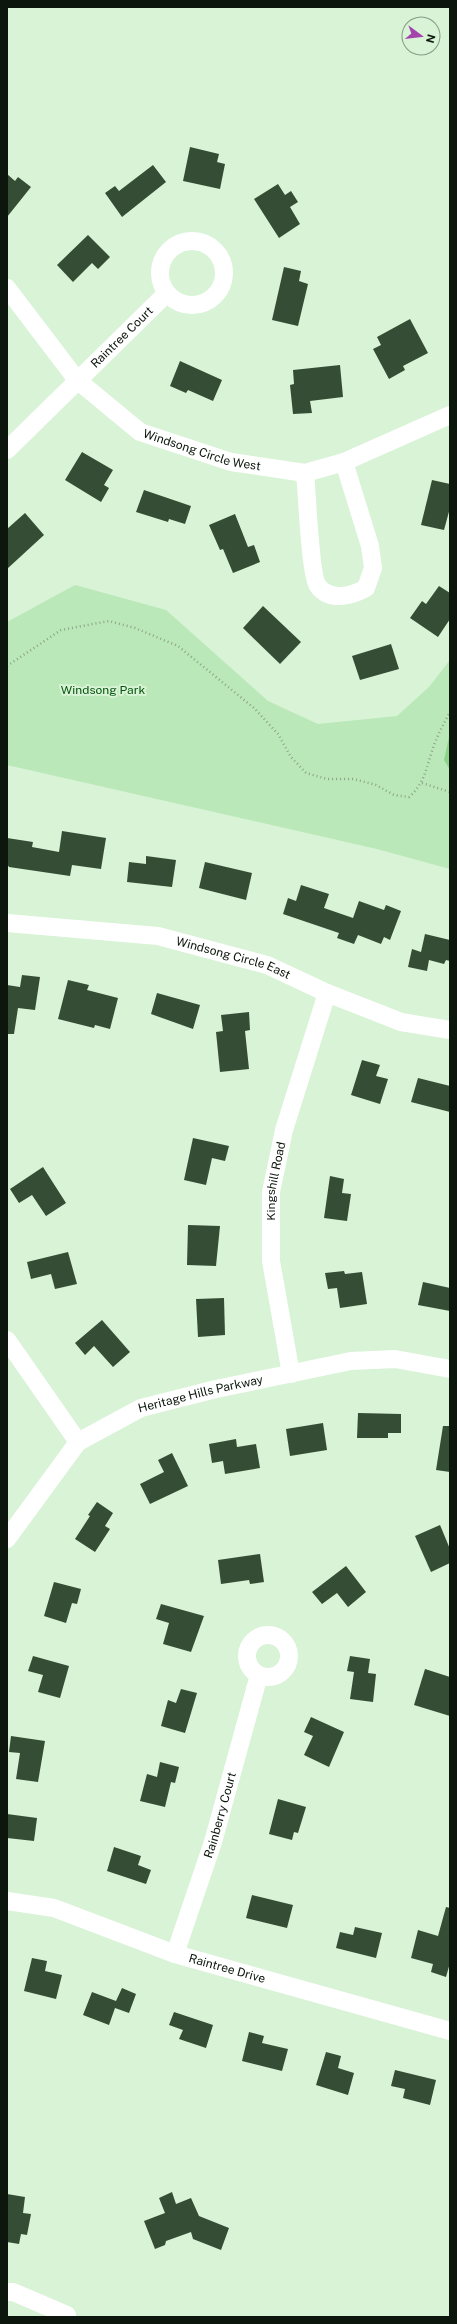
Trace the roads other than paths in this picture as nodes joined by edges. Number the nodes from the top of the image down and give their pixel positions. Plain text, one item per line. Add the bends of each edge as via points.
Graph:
1 (7, 288) edge
2 (167, 293) dead end
3 (78, 380) junction
4 (450, 415) edge
5 (7, 450) edge
6 (344, 462) junction
7 (305, 473) junction
8 (7, 923) edge
9 (327, 993) junction
10 (450, 1030) edge
11 (7, 1340) edge
12 (450, 1369) edge
13 (291, 1374) junction
14 (78, 1442) junction
15 (7, 1539) edge
16 (259, 1675) dead end
17 (7, 1901) edge
18 (175, 1954) junction
19 (450, 2031) edge
20 (7, 2292) edge
21 (67, 2315) dead end

1 - 3 street, Windsong Circle West
2 - 3 street, Raintree Court
3 - 5 street
3 - 7 street, Windsong Circle West via 140,432 231,462
4 - 6 street, Windsong Circle West
6 - 7 street, Windsong Circle West
6 - 7 street via 370,546 373,568 366,588 350,596 331,595 318,586 312,569
8 - 9 street, Windsong Circle East via 158,936 267,965
9 - 10 street, Windsong Circle East via 401,1022
9 - 13 street, Kingshill Road via 284,1130 271,1192 271,1261
11 - 14 street
12 - 13 street, Heritage Hills Parkway via 395,1359 351,1361
13 - 14 street, Heritage Hills Parkway via 141,1408
14 - 15 street, Heritage Hills Parkway
16 - 18 street, Rainberry Court via 212,1842
17 - 18 street, Raintree Drive via 54,1908
18 - 19 street, Raintree Drive
20 - 21 street via 13,2292

